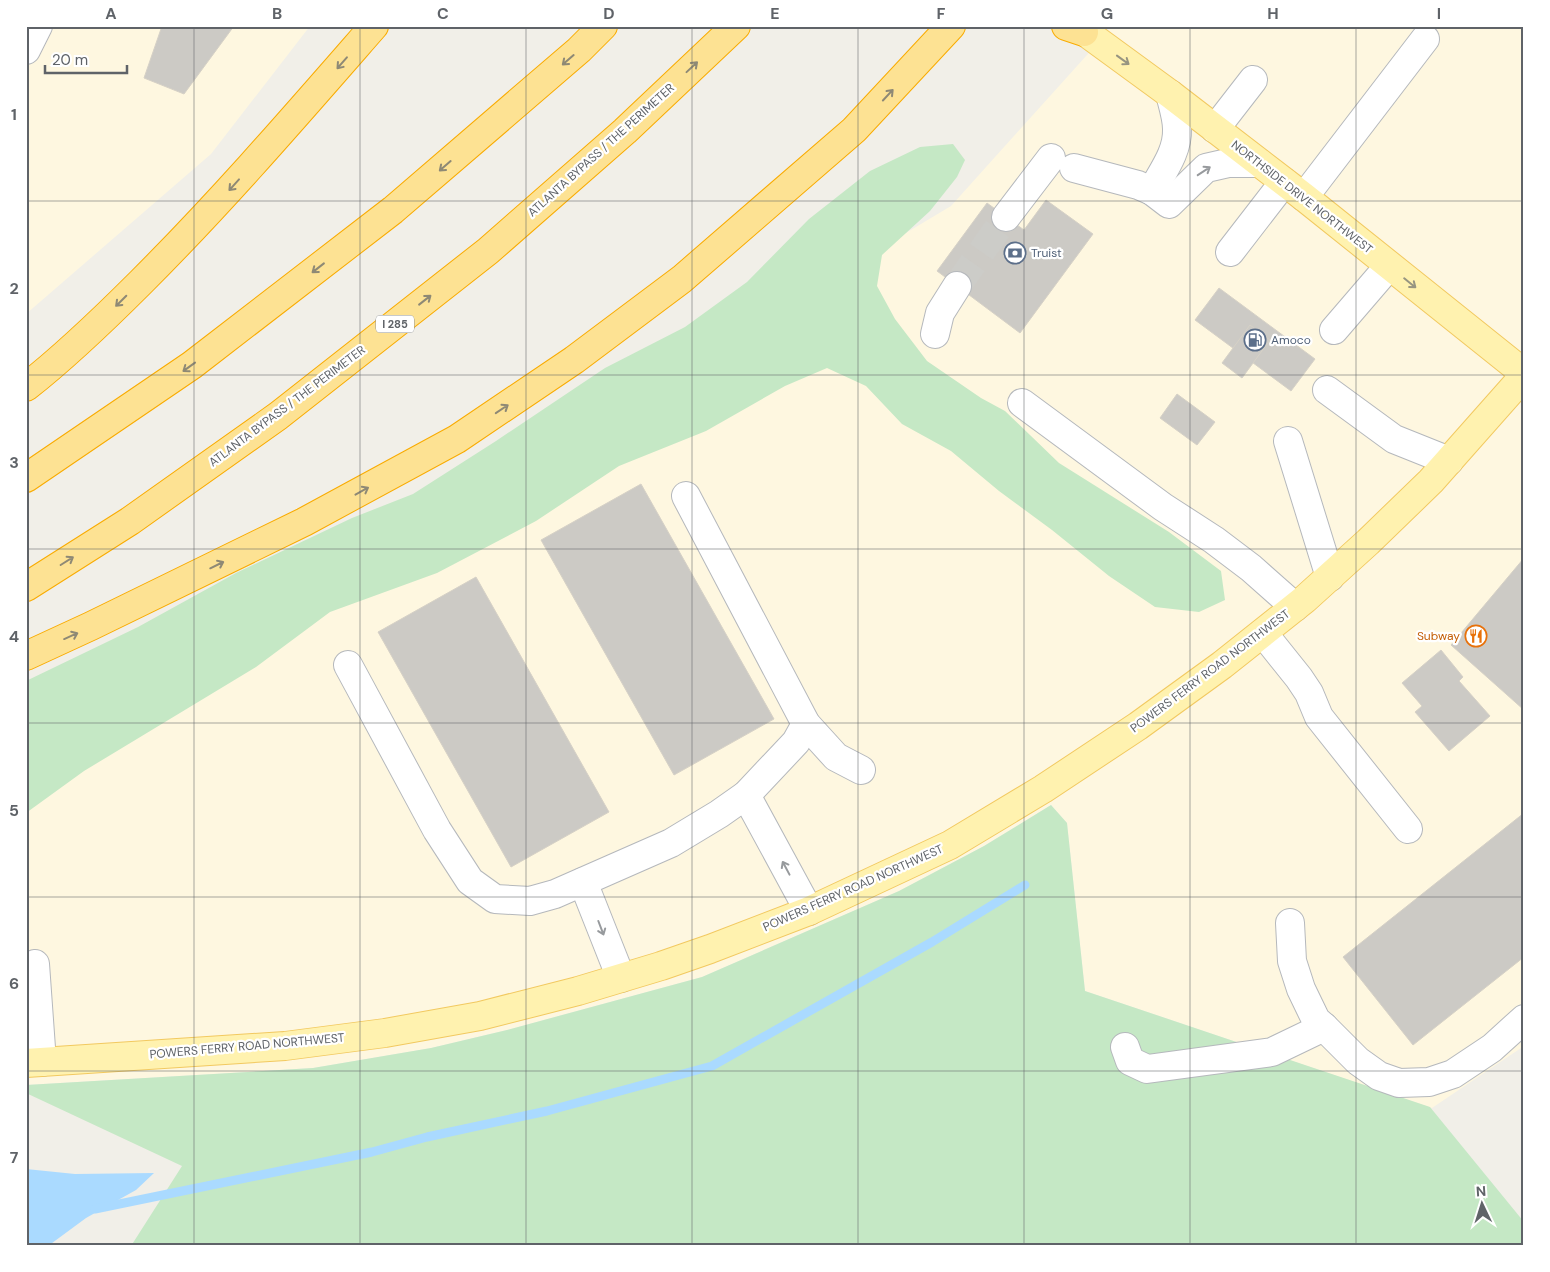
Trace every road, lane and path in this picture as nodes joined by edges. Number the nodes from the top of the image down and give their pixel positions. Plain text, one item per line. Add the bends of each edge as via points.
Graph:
1 (38, 26) edge
2 (374, 26) edge
3 (603, 26) edge
4 (736, 26) edge
5 (952, 26) edge
6 (1076, 28) edge
7 (1425, 39) dead end
8 (26, 50) edge
9 (1253, 80) dead end
10 (1170, 94) junction
11 (1215, 129) junction
12 (1260, 163) junction
13 (1294, 190) junction
14 (1160, 197) junction
15 (1006, 217) tunnel mouth
16 (1230, 252) dead end
17 (1389, 266) junction
18 (957, 286) tunnel mouth
19 (1334, 330) dead end
20 (935, 334) dead end
21 (1524, 375) edge
22 (26, 387) edge
23 (1327, 390) dead end
24 (1022, 403) dead end
25 (1288, 441) dead end
26 (1449, 461) junction
27 (26, 478) edge
28 (686, 496) dead end
29 (1330, 577) junction
30 (26, 587) edge
31 (1295, 607) junction
32 (1263, 633) junction
33 (26, 656) edge
34 (348, 665) dead end
35 (806, 724) junction
36 (860, 770) dead end
37 (746, 795) junction
38 (1408, 828) dead end
39 (584, 882) junction
40 (809, 910) junction
41 (1290, 923) dead end
42 (35, 964) dead end
43 (621, 978) junction
44 (1524, 1019) edge
45 (1324, 1027) junction
46 (1125, 1047) dead end
47 (34, 1062) edge

1 - 8 street
2 -> 22 highway via 190,233 112,311
3 -> 27 highway via 393,210 192,365
30 -> 4 highway, ATLANTA BYPASS / THE PERIMETER / I 285 via 130,521 278,416 473,263 625,131
33 -> 5 highway via 304,522 457,439 574,360 682,279 854,130
6 -> 10 main road, NORTHSIDE DRIVE NORTHWEST
7 - 13 street
9 - 11 street
10 - 11 main road, NORTHSIDE DRIVE NORTHWEST
10 - 14 street via 1177,130
11 - 12 main road, NORTHSIDE DRIVE NORTHWEST
12 - 13 main road, NORTHSIDE DRIVE NORTHWEST
14 -> 12 street via 1206,168 1228,163
13 - 16 street
13 - 17 main road, NORTHSIDE DRIVE NORTHWEST
14 - 15 street via 1138,185 1062,163
17 - 19 street
17 -> 21 main road, NORTHSIDE DRIVE NORTHWEST
18 - 20 street via 940,313
21 - 26 main road, POWERS FERRY ROAD NORTHWEST
23 - 26 street via 1394,439
24 - 31 street via 1163,507 1222,546
25 - 29 street
26 - 29 main road, POWERS FERRY ROAD NORTHWEST
28 - 35 street
29 - 31 main road, POWERS FERRY ROAD NORTHWEST
31 - 32 main road, POWERS FERRY ROAD NORTHWEST
32 - 38 street via 1309,693 1319,717
32 - 40 main road, POWERS FERRY ROAD NORTHWEST via 1138,726 1043,789 950,845
34 - 39 street via 437,830 470,881 495,899 530,901
35 - 36 street via 836,757
35 - 37 street via 796,742
37 - 39 street via 671,843
40 -> 37 street
39 -> 43 street
40 - 43 main road, POWERS FERRY ROAD NORTHWEST via 710,949
41 - 45 street via 1292,960 1300,989 1316,1020
42 - 47 street
43 - 47 main road, POWERS FERRY ROAD NORTHWEST via 480,1016 386,1033 285,1046
44 - 45 street via 1492,1048 1453,1074 1414,1083 1399,1083 1379,1076 1358,1061
45 - 46 street via 1272,1052 1147,1069 1130,1061

